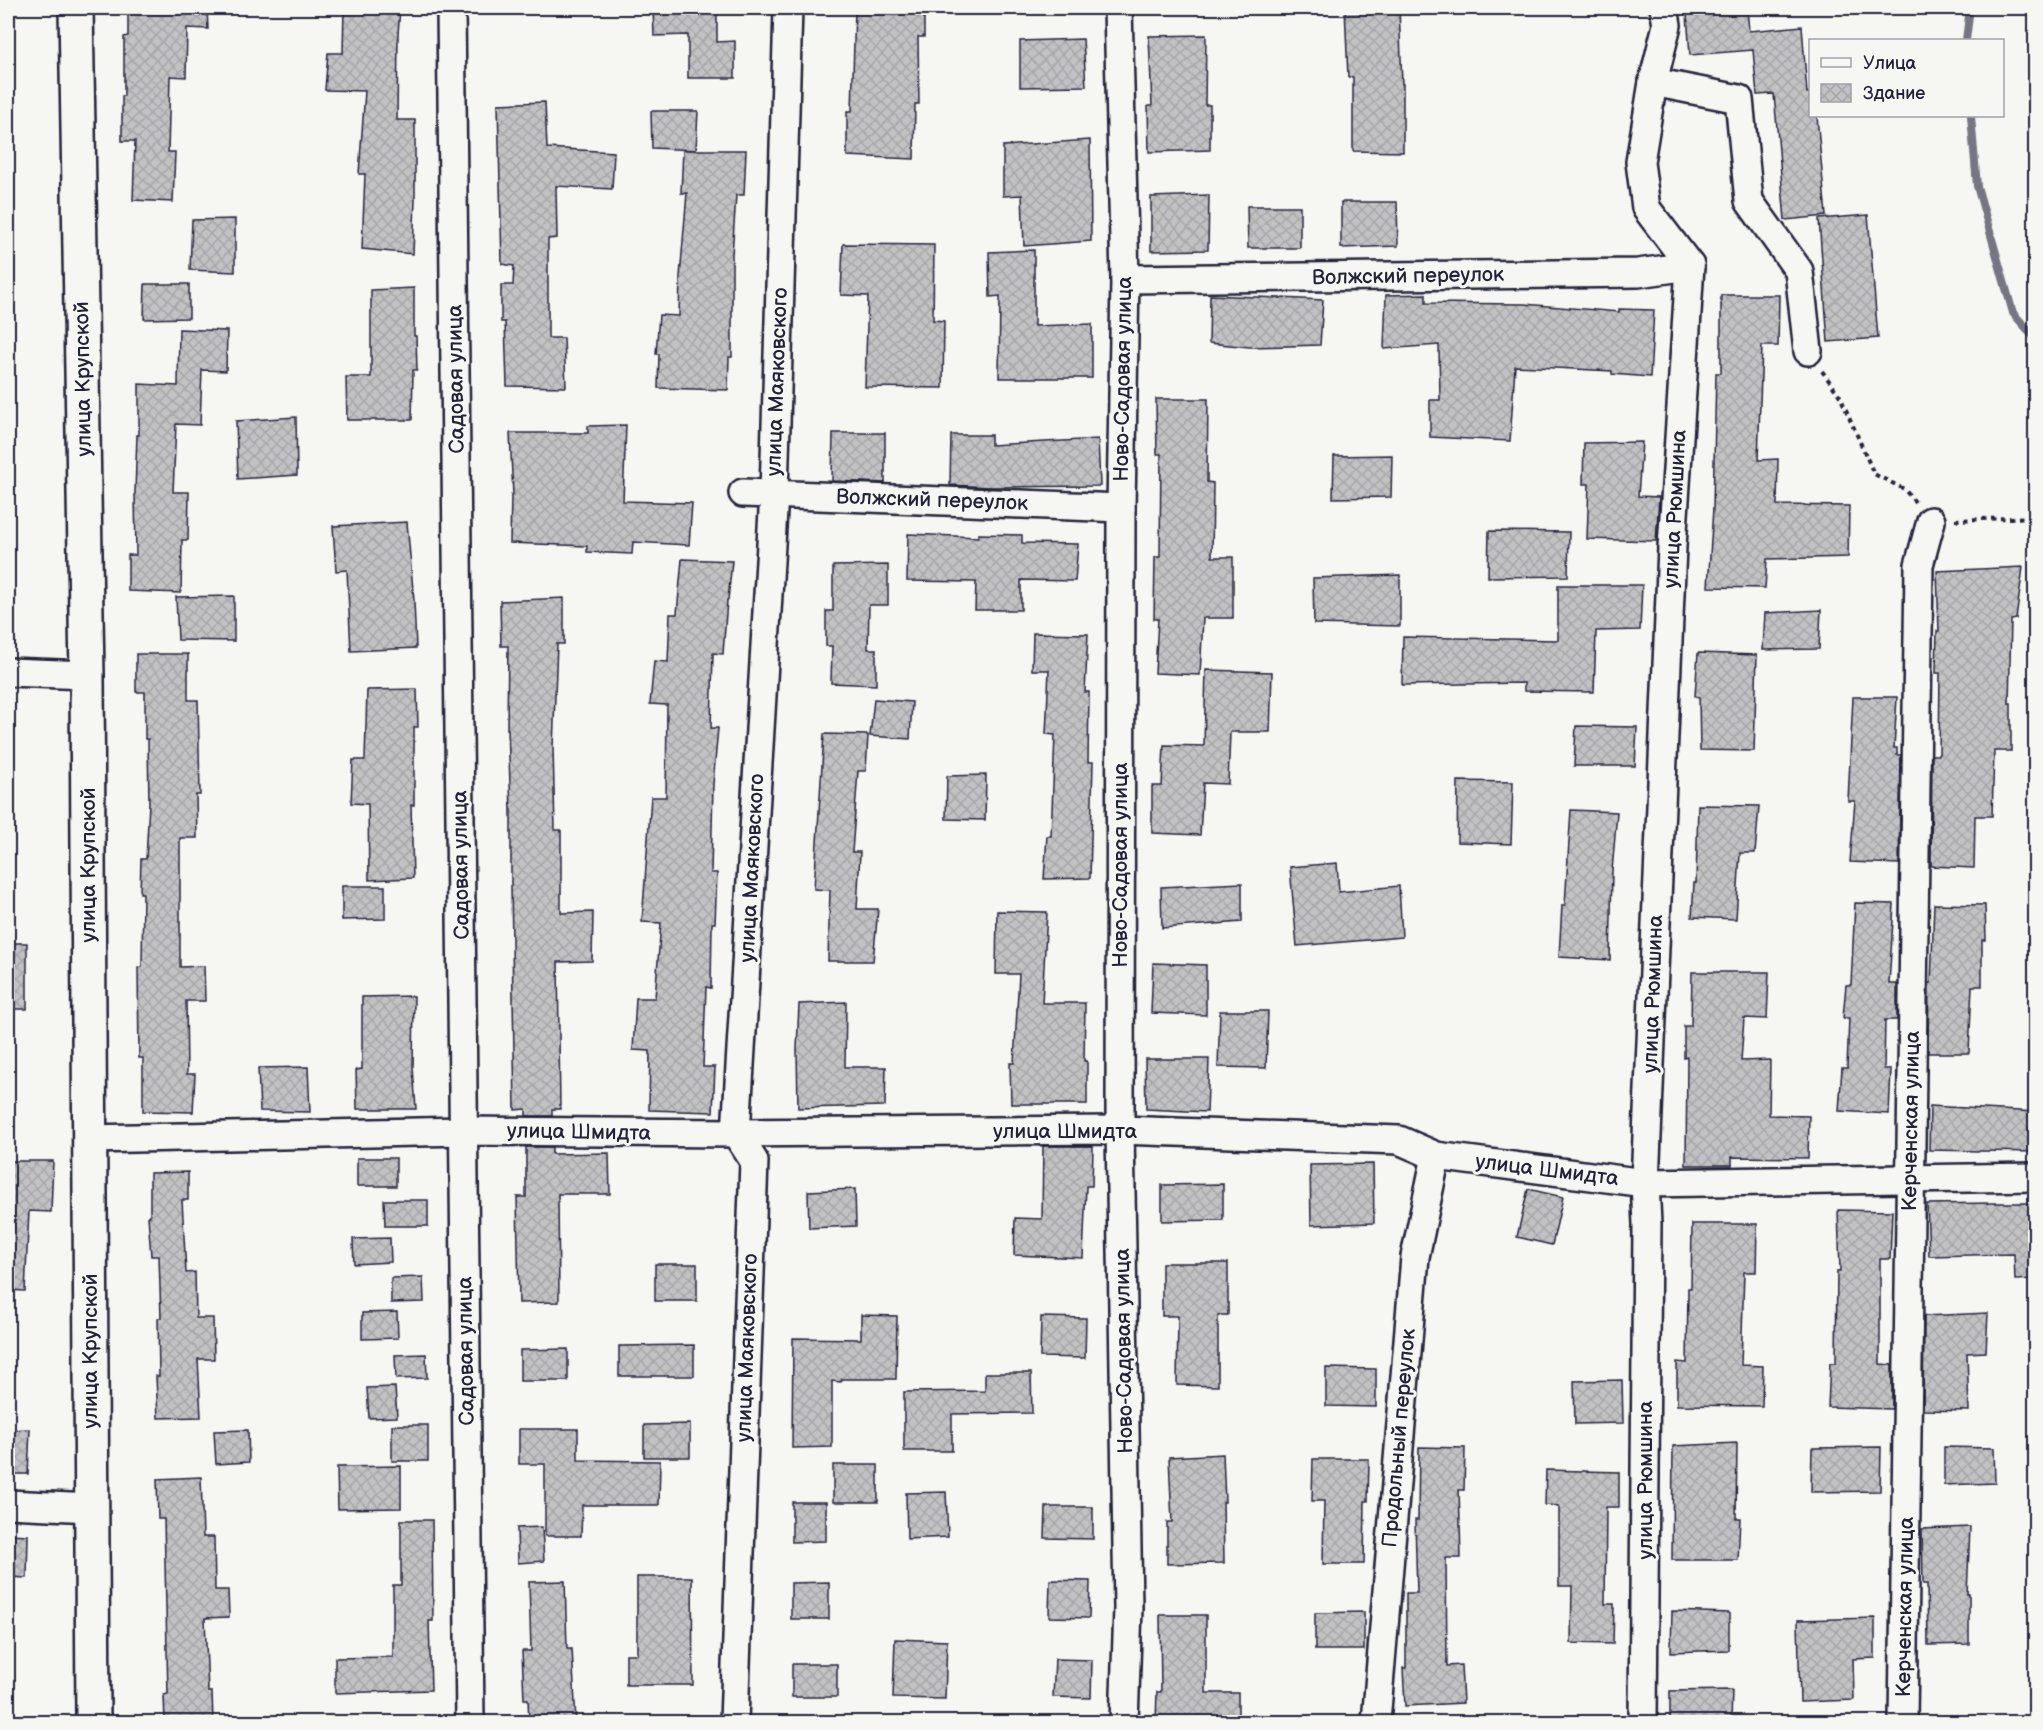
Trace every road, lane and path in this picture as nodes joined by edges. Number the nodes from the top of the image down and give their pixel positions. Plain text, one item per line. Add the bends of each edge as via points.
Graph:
1 (76, 8) edge
2 (451, 8) edge
3 (788, 8) edge
4 (1118, 8) edge
5 (1664, 8) edge
6 (1653, 82) junction
7 (1690, 267) junction
8 (1125, 279) junction
9 (1808, 351) joint
10 (743, 493) dead end
11 (774, 494) junction
12 (1120, 508) junction
13 (2036, 517) edge
14 (1930, 521) junction
15 (8, 672) edge
16 (87, 675) junction
17 (1120, 1130) junction
18 (464, 1131) junction
19 (736, 1133) junction
20 (89, 1139) junction
21 (1436, 1156) junction
22 (2036, 1177) edge
23 (1910, 1179) junction
24 (1645, 1183) junction
25 (8, 1504) edge
26 (91, 1508) junction
27 (93, 1722) edge
28 (470, 1722) edge
29 (734, 1722) edge
30 (1124, 1722) edge
31 (1376, 1722) edge
32 (1643, 1722) edge
33 (1903, 1722) edge

1 - 16 main road, улица Крупской
2 - 18 street, Садовая улица
3 - 11 street, улица Маяковского
4 - 8 street, Ново-Садовая улица
5 - 6 street via 1667,25
6 - 7 street via 1640,162 1646,208
6 - 9 street via 1739,99 1749,201 1798,271
7 - 8 street, Волжский переулок via 1638,273
7 - 24 street, улица Рюмшина via 1672,547
8 - 12 street, Ново-Садовая улица
9 - 14 path via 1840,396 1874,474 1904,489
10 - 11 street, Волжский переулок
11 - 12 street, Волжский переулок
11 - 19 street, улица Маяковского
12 - 17 street, Ново-Садовая улица
13 - 14 path
14 - 23 street, Керченская улица via 1919,565
15 - 16 street
16 - 20 main road, улица Крупской
17 - 19 street, улица Шмидта
17 - 21 street, улица Шмидта via 1399,1140
17 - 30 street, Ново-Садовая улица via 1128,1608
18 - 19 street, улица Шмидта
18 - 20 street, улица Шмидта
18 - 28 street, Садовая улица
19 - 29 street, улица Маяковского via 754,1161
20 - 26 main road, улица Крупской
21 - 24 street, улица Шмидта
21 - 31 street, Продольный переулок via 1415,1257
22 - 23 street, улица Шмидта
23 - 24 street, улица Шмидта
23 - 33 street, Керченская улица
24 - 32 street, улица Рюмшина
25 - 26 street
26 - 27 main road, улица Крупской

